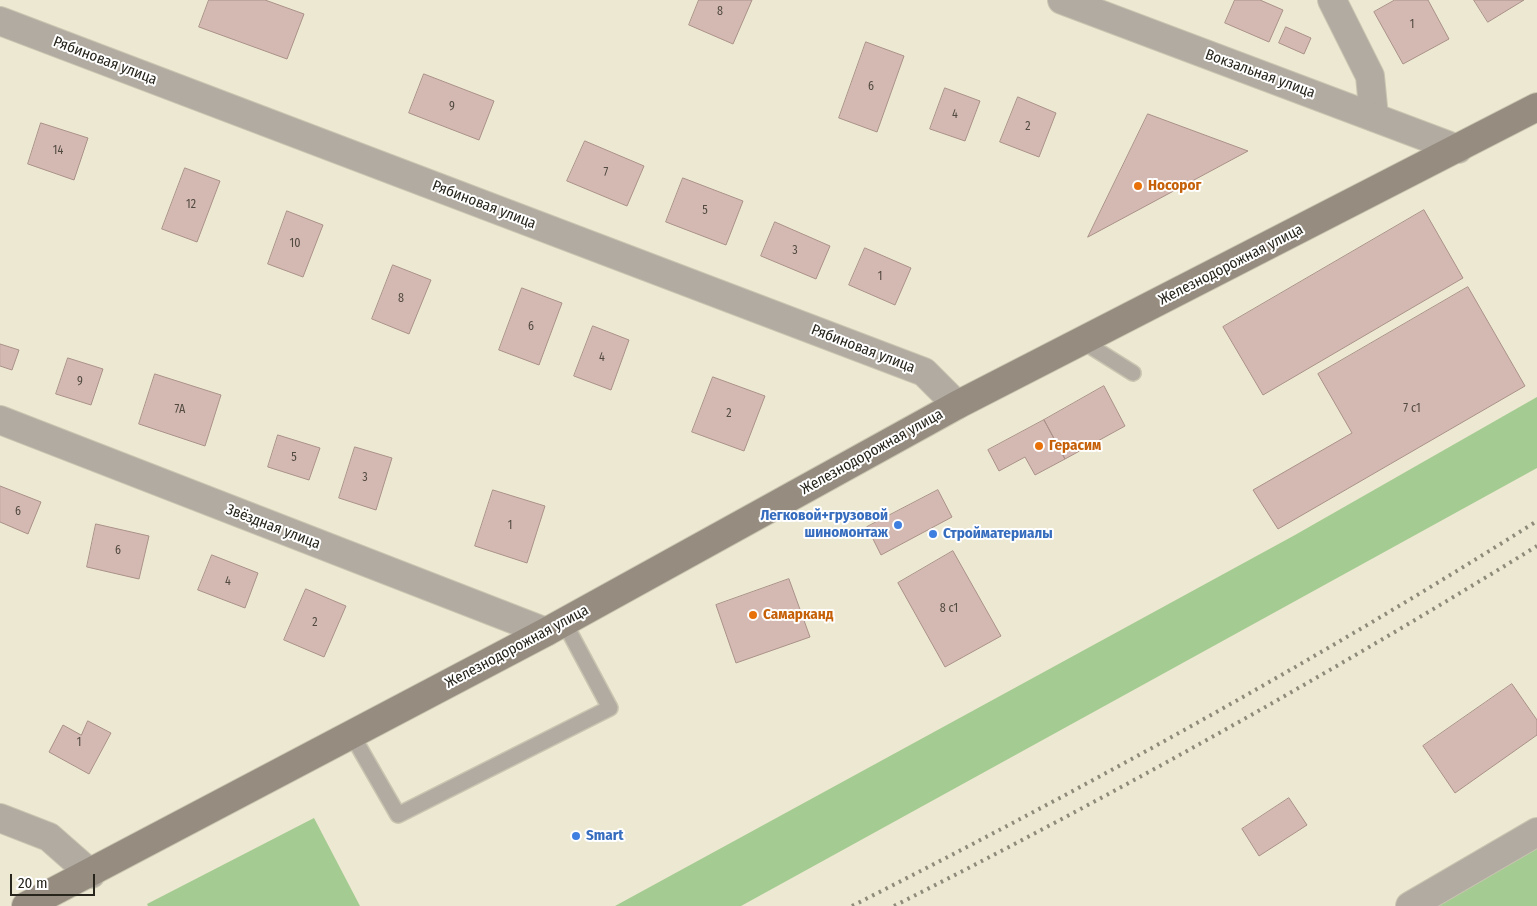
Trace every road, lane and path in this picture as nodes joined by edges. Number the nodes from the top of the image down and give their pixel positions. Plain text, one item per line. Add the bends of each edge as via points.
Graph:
1 (1062, 0) edge
2 (1332, 0) edge
3 (0, 22) edge
4 (1537, 107) edge
5 (1374, 117) junction
6 (1458, 149) junction
7 (1082, 341) junction
8 (1133, 373) dead end
9 (957, 405) junction
10 (0, 420) edge
11 (555, 627) junction
12 (352, 735) junction
13 (0, 818) edge
14 (1537, 832) edge
15 (92, 874) junction
16 (26, 906) edge
17 (1410, 906) edge

1 - 5 street, Вокзальная улица
2 - 5 street via 1370,76
3 - 9 street, Рябиновая улица via 924,372
4 - 6 main road, Железнодорожная улица
5 - 6 street, Вокзальная улица
6 - 7 main road, Железнодорожная улица
7 - 8 lane
7 - 9 main road, Железнодорожная улица
9 - 11 main road, Железнодорожная улица
10 - 11 street, Звёздная улица
11 - 12 main road, Железнодорожная улица
11 - 12 lane via 610,708 398,814
12 - 15 main road, Железнодорожная улица
13 - 15 street via 50,837
14 - 17 street
15 - 16 main road, Железнодорожная улица

